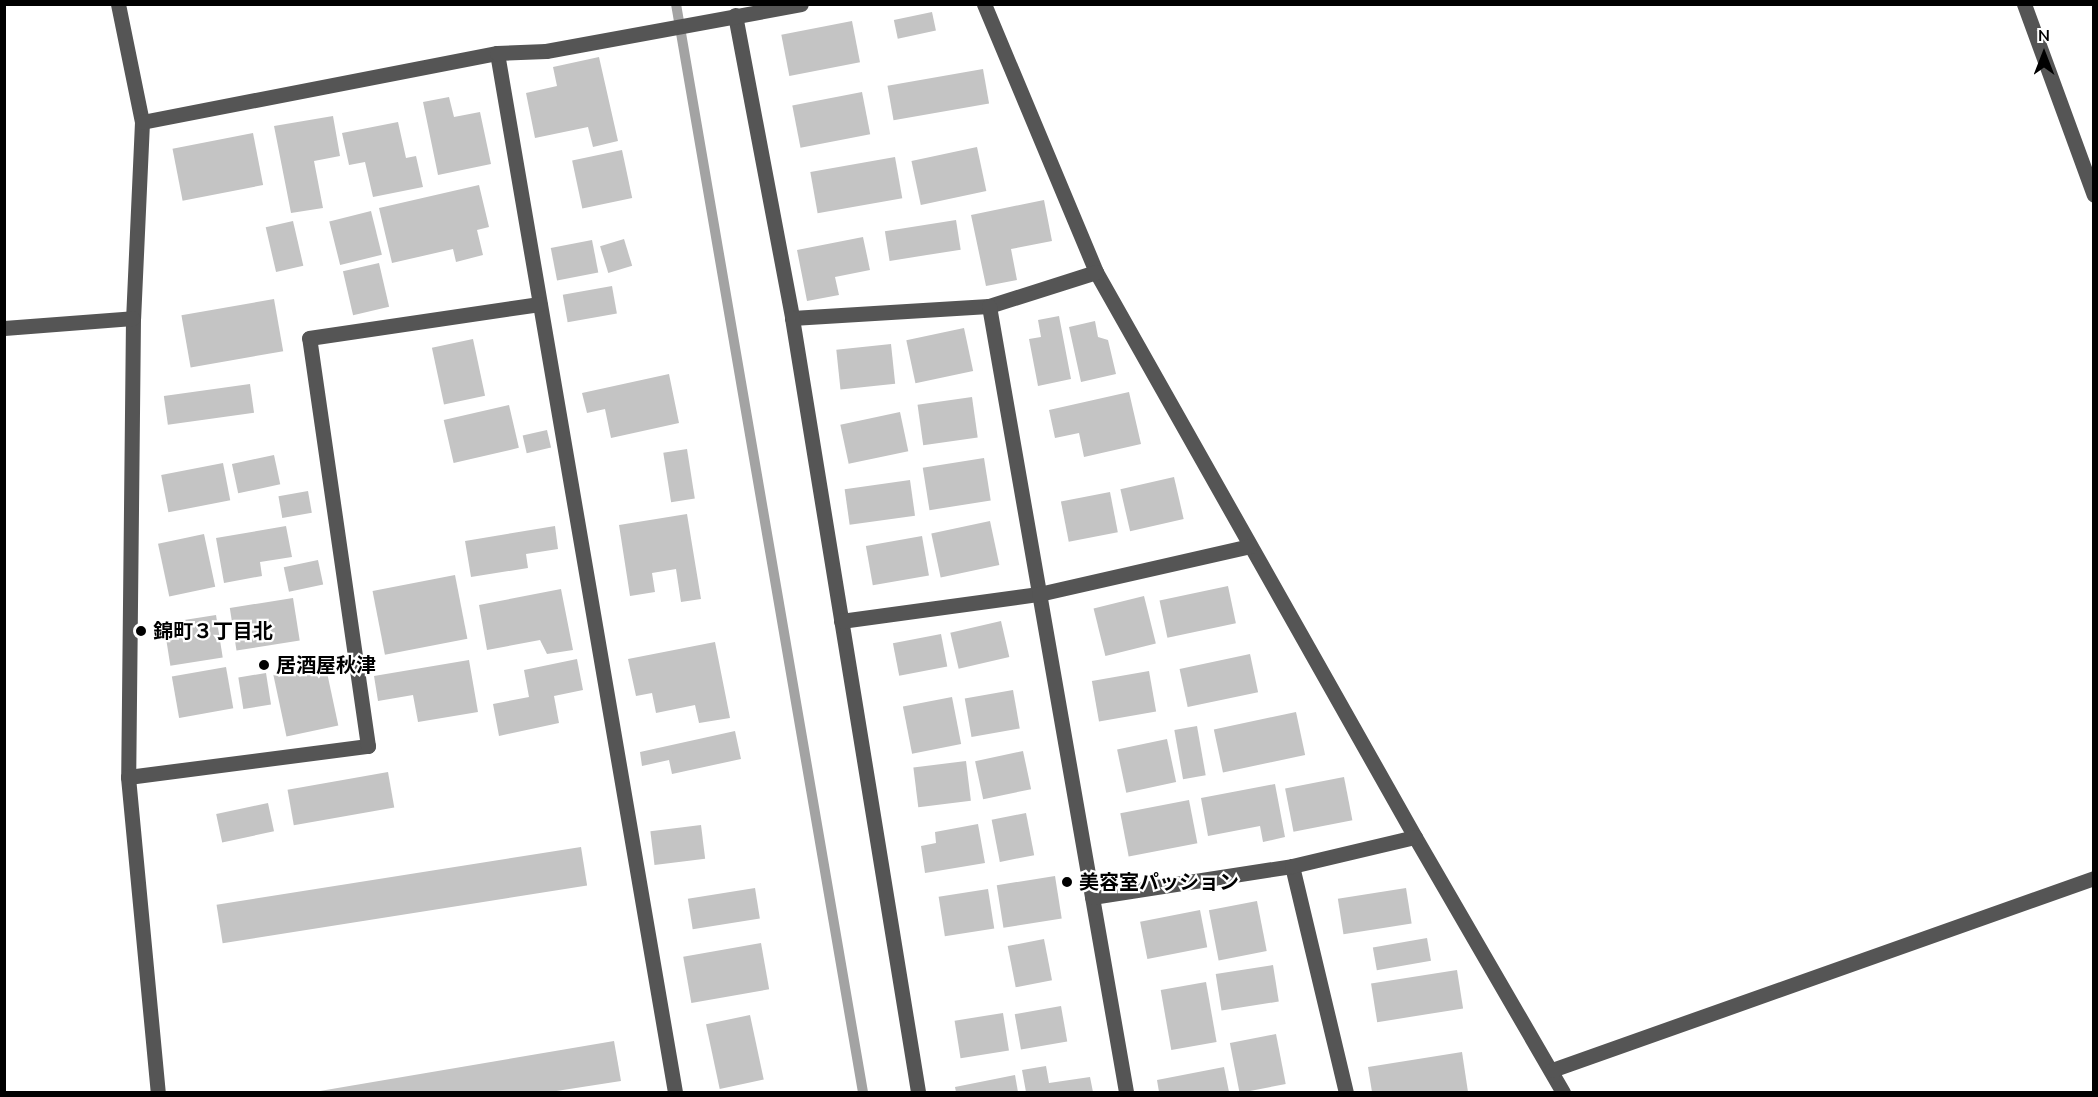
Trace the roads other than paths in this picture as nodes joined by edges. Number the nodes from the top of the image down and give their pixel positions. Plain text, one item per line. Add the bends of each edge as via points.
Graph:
1 (118, 4) edge
2 (801, 4) edge
3 (984, 4) edge
4 (2024, 4) edge
5 (735, 15) junction
6 (496, 52) junction
7 (142, 122) junction
8 (2094, 195) edge
9 (1096, 272) junction
10 (540, 304) junction
11 (988, 306) junction
12 (133, 318) junction
13 (792, 318) junction
14 (4, 328) edge
15 (1250, 546) junction
16 (1039, 594) junction
17 (841, 621) junction
18 (128, 777) junction
19 (1415, 837) junction
20 (1292, 866) junction
21 (2094, 878) edge
22 (1092, 897) junction
23 (1552, 1070) junction
24 (158, 1092) edge
25 (675, 1092) edge
26 (918, 1092) edge
27 (1126, 1092) edge
28 (1346, 1092) edge
29 (1563, 1092) edge

1 - 7 street
2 - 5 street
3 - 9 street
4 - 8 street
5 - 6 street via 546,51
5 - 13 street
6 - 7 street
6 - 10 street
7 - 12 street
9 - 11 street
9 - 15 street
10 - 18 street via 309,338 368,746
10 - 25 street
11 - 13 street
11 - 16 street
12 - 14 street
12 - 18 street
13 - 17 street
15 - 16 street
15 - 19 street
16 - 17 street
16 - 22 street
17 - 26 street
18 - 24 street
19 - 20 street
19 - 23 street
20 - 22 street
20 - 28 street
21 - 23 street
22 - 27 street
23 - 29 street

